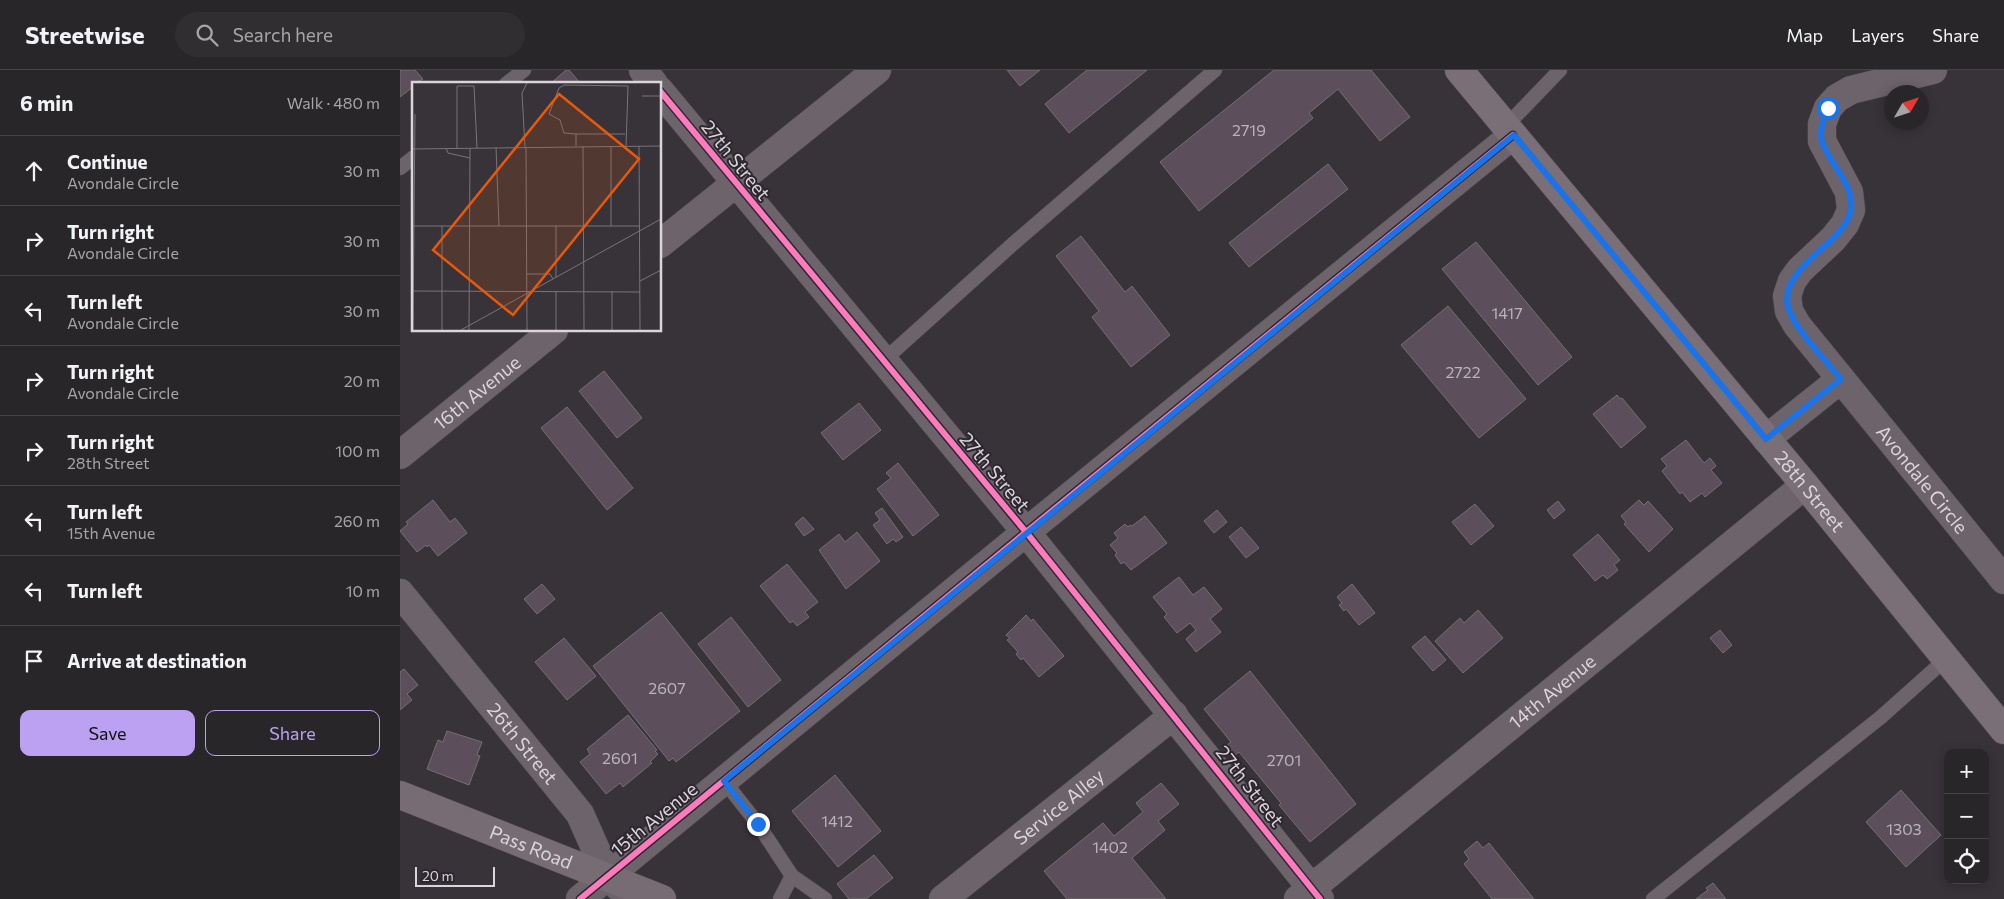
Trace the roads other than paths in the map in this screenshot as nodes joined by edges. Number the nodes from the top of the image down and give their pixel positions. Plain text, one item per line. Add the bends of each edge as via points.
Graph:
1 (524, 70) edge
2 (643, 70) edge
3 (876, 70) edge
4 (1215, 70) edge
5 (1459, 70) edge
6 (1560, 70) edge
7 (1933, 70) edge
8 (509, 82) edge
9 (652, 82) edge
10 (661, 91) edge
11 (1510, 130) junction
12 (412, 159) edge
13 (400, 168) edge
14 (735, 183) junction
15 (661, 243) edge
16 (553, 331) edge
17 (883, 361) junction
18 (1841, 379) junction
19 (1766, 439) junction
20 (400, 455) edge
21 (1805, 485) junction
22 (1026, 532) junction
23 (2004, 580) edge
24 (400, 593) edge
25 (1946, 659) junction
26 (1174, 715) junction
27 (2004, 730) edge
28 (724, 781) junction
29 (400, 795) edge
30 (792, 876) junction
31 (608, 877) junction
32 (1310, 895) edge
33 (580, 899) edge
34 (632, 899) edge
35 (662, 899) edge
36 (780, 899) edge
37 (825, 899) edge
38 (943, 899) edge
39 (1653, 899) edge

1 - 8 lane
2 - 9 street
3 - 14 street
4 - 17 lane
5 - 11 main road, 28th Street
6 - 11 lane
7 - 18 street, Avondale Circle via 1851,90 1828,108 1822,124 1822,141 1849,192 1851,210 1832,239 1800,270 1787,296 1789,311 1797,325
10 - 14 street, 27th Street
11 - 19 main road, 28th Street
11 - 22 street, 15th Avenue
12 - 13 lane
14 - 15 street
14 - 17 street, 27th Street
16 - 20 street, 16th Avenue
17 - 22 street, 27th Street
18 - 19 street
18 - 23 street, Avondale Circle
19 - 21 main road, 28th Street
21 - 25 main road, 28th Street
21 - 32 street, 14th Avenue
22 - 26 street, 27th Street
22 - 28 street, 15th Avenue
24 - 31 street, 26th Street via 580,814
25 - 27 main road, 28th Street
25 - 39 lane via 1881,717
26 - 32 street, 27th Street
26 - 38 street, Service Alley
28 - 30 lane via 758,824
28 - 31 street, 15th Avenue
29 - 31 main road, Pass Road
30 - 36 lane
30 - 37 lane
31 - 33 street, 15th Avenue
31 - 34 street, 26th Street
31 - 35 main road, Pass Road

